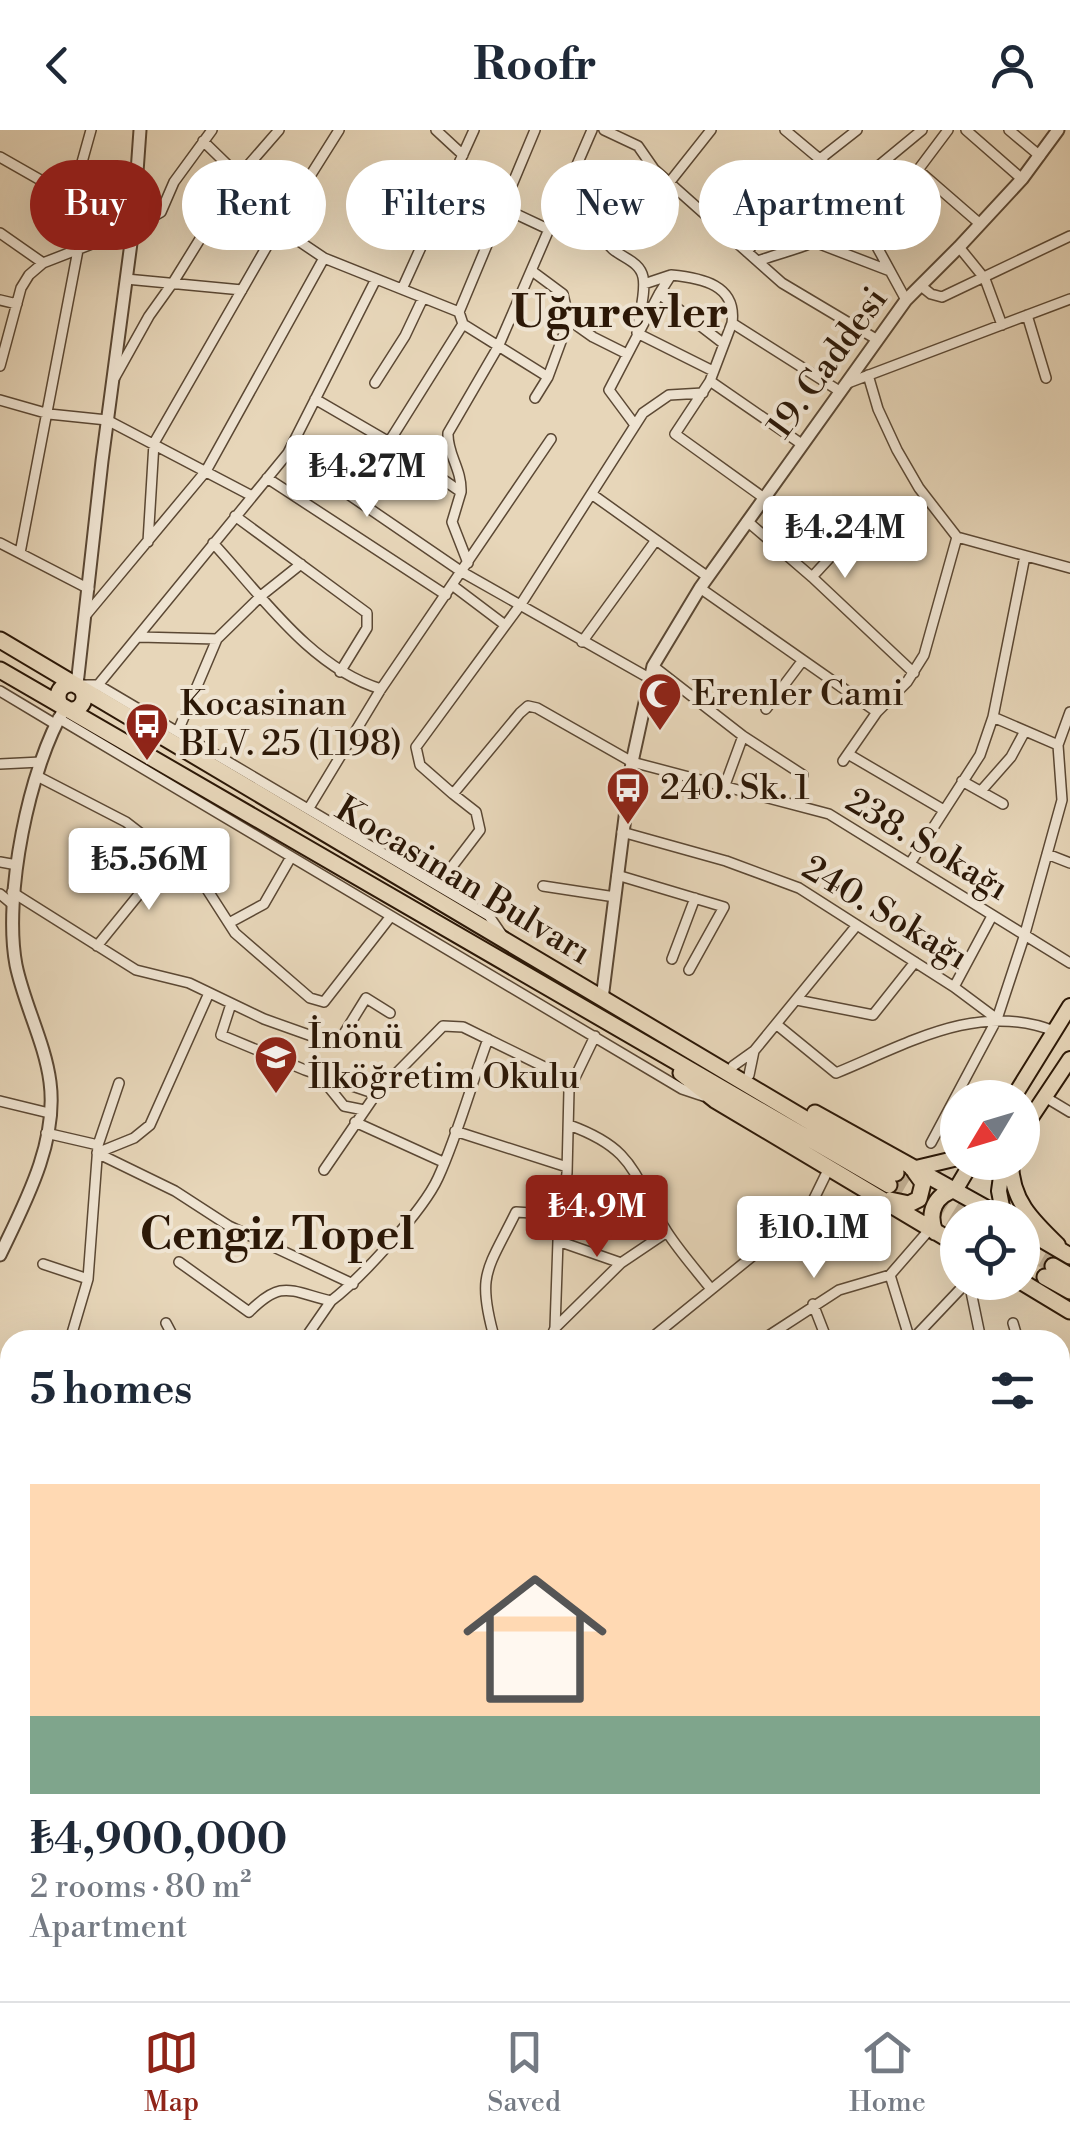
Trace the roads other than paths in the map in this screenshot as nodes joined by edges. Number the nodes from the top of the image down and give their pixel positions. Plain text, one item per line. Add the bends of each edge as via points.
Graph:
1 (90, 130) edge
2 (140, 130) edge
3 (212, 130) edge
4 (279, 130) edge
5 (339, 130) edge
6 (436, 130) edge
7 (474, 130) edge
8 (536, 130) edge
9 (592, 130) edge
10 (604, 130) edge
11 (711, 130) edge
12 (785, 130) edge
13 (856, 130) edge
14 (922, 130) edge
15 (948, 130) edge
16 (966, 130) edge
17 (1009, 130) edge
18 (1058, 130) edge
19 (203, 141) junction
20 (463, 154) junction
21 (1040, 156) junction
22 (0, 157) edge
23 (820, 159) joint
24 (138, 160) edge
25 (223, 160) edge
26 (253, 160) edge
27 (320, 160) edge
28 (579, 160) edge
29 (647, 160) edge
30 (886, 160) edge
31 (926, 160) edge
32 (521, 165) edge
33 (679, 170) edge
34 (1022, 179) junction
35 (941, 190) edge
36 (679, 192) edge
37 (162, 210) edge
38 (979, 223) junction
39 (0, 233) edge
40 (1070, 236) edge
41 (960, 248) junction
42 (78, 250) joint
43 (130, 250) edge
44 (193, 250) edge
45 (265, 250) edge
46 (312, 250) edge
47 (486, 250) edge
48 (541, 250) edge
49 (614, 250) edge
50 (794, 250) edge
51 (835, 250) edge
52 (880, 250) edge
53 (747, 252) joint
54 (324, 258) junction
55 (758, 261) junction
56 (43, 263) junction
57 (532, 271) junction
58 (890, 271) junction
59 (671, 275) junction
60 (376, 278) junction
61 (985, 278) junction
62 (126, 279) junction
63 (174, 281) junction
64 (644, 284) junction
65 (921, 286) junction
66 (402, 289) junction
67 (242, 290) junction
68 (658, 294) junction
69 (423, 298) junction
70 (1070, 299) edge
71 (0, 300) edge
72 (906, 300) junction
73 (17, 304) junction
74 (460, 312) junction
75 (1027, 315) junction
76 (569, 320) junction
77 (732, 323) junction
78 (463, 324) junction
79 (1002, 324) junction
80 (637, 333) junction
81 (876, 339) junction
82 (724, 344) junction
83 (498, 347) junction
84 (627, 354) junction
85 (0, 366) edge
86 (868, 375) junction
87 (712, 376) junction
88 (548, 378) junction
89 (1046, 378) dead end
90 (112, 381) junction
91 (374, 382) dead end
92 (844, 387) junction
93 (703, 393) junction
94 (535, 398) dead end
95 (315, 399) junction
96 (0, 400) edge
97 (49, 414) junction
98 (107, 420) junction
99 (635, 425) junction
100 (551, 439) dead end
101 (389, 442) junction
102 (154, 444) junction
103 (803, 445) junction
104 (288, 452) junction
105 (206, 471) junction
106 (267, 478) junction
107 (460, 492) junction
108 (252, 496) junction
109 (593, 496) junction
110 (764, 498) junction
111 (235, 516) junction
112 (747, 521) junction
113 (860, 524) dead end
114 (957, 537) junction
115 (656, 540) junction
116 (148, 542) junction
117 (0, 543) edge
118 (213, 543) junction
119 (20, 553) junction
120 (1025, 556) junction
121 (302, 564) junction
122 (465, 567) junction
123 (1070, 568) edge
124 (812, 577) junction
125 (704, 582) junction
126 (89, 589) junction
127 (449, 590) junction
128 (262, 596) junction
129 (521, 604) junction
130 (86, 614) junction
131 (505, 625) junction
132 (139, 638) junction
133 (217, 639) junction
134 (0, 640) edge
135 (582, 642) junction
136 (803, 660) junction
137 (0, 670) edge
138 (340, 672) junction
139 (651, 672) junction
140 (914, 673) junction
141 (98, 685) junction
142 (77, 686) junction
143 (381, 689) junction
144 (0, 691) edge
145 (766, 709) dead end
146 (877, 712) junction
147 (1070, 712) edge
148 (59, 717) junction
149 (993, 717) junction
150 (178, 730) junction
151 (1025, 730) junction
152 (743, 736) junction
153 (1058, 749) junction
154 (1070, 757) edge
155 (41, 762) junction
156 (632, 762) junction
157 (0, 764) edge
158 (803, 774) dead end
159 (37, 776) junction
160 (962, 780) junction
161 (725, 785) junction
162 (981, 791) junction
163 (453, 794) junction
164 (1004, 804) dead end
165 (308, 808) junction
166 (942, 809) junction
167 (622, 832) junction
168 (1047, 854) junction
169 (170, 856) junction
170 (291, 857) junction
171 (0, 862) edge
172 (911, 862) junction
173 (1070, 863) edge
174 (17, 865) junction
175 (90, 868) dead end
176 (617, 874) junction
177 (438, 885) junction
178 (544, 886) dead end
179 (143, 889) junction
180 (8, 896) edge
181 (615, 897) junction
182 (695, 898) junction
183 (391, 916) junction
184 (992, 916) junction
185 (229, 923) junction
186 (857, 925) junction
187 (1024, 937) junction
188 (507, 942) junction
189 (97, 946) junction
190 (672, 959) dead end
191 (915, 962) junction
192 (1070, 963) edge
193 (689, 970) dead end
194 (954, 986) junction
195 (209, 993) junction
196 (602, 999) junction
197 (797, 1000) junction
198 (231, 1004) junction
199 (1070, 1006) edge
200 (390, 1013) dead end
201 (997, 1019) junction
202 (776, 1024) junction
203 (1054, 1031) junction
204 (646, 1034) junction
205 (595, 1036) junction
206 (488, 1039) junction
207 (754, 1051) junction
208 (1070, 1059) edge
209 (733, 1066) junction
210 (320, 1075) junction
211 (749, 1076) junction
212 (573, 1080) junction
213 (1024, 1080) edge
214 (120, 1083) dead end
215 (376, 1094) junction
216 (1045, 1097) junction
217 (0, 1100) edge
218 (715, 1100) junction
219 (1040, 1104) edge
220 (364, 1110) junction
221 (49, 1112) junction
222 (1070, 1112) edge
223 (355, 1122) junction
224 (568, 1125) junction
225 (454, 1131) junction
226 (46, 1134) junction
227 (931, 1143) dead end
228 (98, 1149) junction
229 (443, 1162) junction
230 (940, 1164) edge
231 (567, 1166) junction
232 (829, 1168) junction
233 (324, 1170) dead end
234 (962, 1180) edge
235 (1013, 1180) edge
236 (893, 1181) junction
237 (956, 1190) junction
238 (973, 1200) edge
239 (564, 1214) junction
240 (932, 1230) junction
241 (668, 1232) junction
242 (940, 1235) edge
243 (1040, 1238) edge
244 (558, 1241) junction
245 (1040, 1246) edge
246 (0, 1255) edge
247 (1070, 1256) edge
248 (179, 1262) dead end
249 (621, 1263) junction
250 (43, 1264) dead end
251 (890, 1275) junction
252 (1070, 1276) edge
253 (88, 1280) junction
254 (354, 1284) junction
255 (710, 1289) junction
256 (1070, 1291) edge
257 (1040, 1293) tunnel mouth
258 (950, 1300) edge
259 (972, 1300) edge
260 (331, 1301) junction
261 (813, 1304) junction
262 (1070, 1310) edge
263 (166, 1323) dead end
264 (1013, 1323) dead end
265 (556, 1328) joint
266 (662, 1328) edge
267 (73, 1330) edge
268 (170, 1330) edge
269 (311, 1330) edge
270 (492, 1330) edge
271 (776, 1330) edge
272 (823, 1330) edge
273 (908, 1330) edge
274 (921, 1330) edge
275 (979, 1330) edge
276 (1015, 1330) edge

1 - 22 street via 72,198
2 - 24 street
3 - 19 street
4 - 26 street
5 - 27 street
6 - 20 street
7 - 20 street
8 - 32 street
9 - 28 street
10 - 29 street via 638,146
11 - 33 street
12 - 23 street
13 - 23 street
14 - 30 street
15 - 31 street
16 - 34 street
17 - 21 street
18 - 21 street, 19. Caddesi
19 - 25 street
19 - 37 street
20 - 66 street
21 - 34 street, 19. Caddesi
34 - 38 street, 19. Caddesi
35 - 38 street
36 - 53 street
38 - 41 street, 19. Caddesi
39 - 56 street
40 - 61 street
41 - 61 street
41 - 65 street, 19. Caddesi
42 - 56 street
42 - 97 street
43 - 62 street
44 - 63 street
45 - 67 street
46 - 54 street
47 - 74 street
48 - 57 street
49 - 64 street via 640,269
50 - 55 street
51 - 58 street
52 - 58 street
53 - 55 street
54 - 60 street
54 - 105 street
55 - 81 street via 782,283
56 - 73 street via 25,281
57 - 76 street via 563,294
57 - 83 street
58 - 72 street
59 - 64 street
59 - 68 street
59 - 77 street via 721,288
60 - 66 street
60 - 95 street
61 - 65 street via 942,296
61 - 79 street
62 - 63 street
62 - 90 street
63 - 67 street
63 - 90 street
64 - 80 street
65 - 72 street, 19. Caddesi
66 - 69 street
67 - 102 street
68 - 80 street
68 - 82 street
69 - 74 street
69 - 91 street
70 - 75 street
71 - 73 street
72 - 81 street, 19. Caddesi
73 - 85 street
74 - 78 street
75 - 79 street
75 - 89 street
76 - 84 street
76 - 88 street
77 - 82 street
77 - 92 street
78 - 83 street
78 - 101 street
79 - 86 street
80 - 84 street
80 - 87 street
81 - 92 street, 19. Caddesi
82 - 87 street
83 - 88 street
83 - 107 street via 448,433
84 - 99 street via 609,390
86 - 92 street
86 - 114 street via 897,450
87 - 93 street
87 - 103 street
88 - 94 street
90 - 98 street
92 - 103 street, 19. Caddesi
93 - 99 street via 661,399
93 - 110 street via 675,434
95 - 101 street
95 - 104 street
96 - 97 street
97 - 98 street
97 - 119 street
98 - 102 street
98 - 126 street
99 - 109 street
100 - 122 street
101 - 107 street
102 - 105 street
102 - 116 street
103 - 110 street, 19. Caddesi
104 - 106 street
104 - 122 street
105 - 108 street
105 - 116 street
106 - 108 street
106 - 127 street
107 - 122 street via 452,522
108 - 111 street
109 - 115 street
109 - 129 street
110 - 112 street, 19. Caddesi
111 - 118 street
111 - 121 street
112 - 124 street
112 - 125 street, 19. Caddesi
113 - 124 street
114 - 120 street
114 - 140 street
115 - 125 street
115 - 135 street
116 - 130 street
117 - 119 street
118 - 128 street
118 - 132 street
119 - 126 street
120 - 123 street
120 - 149 street
121 - 128 street
121 - 138 street via 368,616
122 - 127 street
122 - 129 street
124 - 140 street
125 - 136 street
125 - 139 street, 19. Caddesi
126 - 130 street
127 - 131 street
127 - 143 street
128 - 133 street
128 - 138 street
129 - 131 street
129 - 135 street
130 - 142 street
131 - 163 street via 416,747 420,765
132 - 133 street
132 - 141 street
133 - 150 street
134 - 142 highway, Kocasinan Bulvarı
135 - 139 street
136 - 145 street
136 - 146 street
137 - 148 highway, Kocasinan Bulvarı
138 - 143 street
139 - 152 street
139 - 156 street, 19. Caddesi
140 - 146 street
141 - 142 street
141 - 150 street
142 - 148 highway via 60,690
142 - 188 highway, Kocasinan Bulvarı
143 - 165 street
144 - 148 street
146 - 166 street via 846,758
147 - 153 street
148 - 155 street
148 - 170 street
148 - 204 highway, Kocasinan Bulvarı
149 - 151 street
149 - 160 street
150 - 165 street
151 - 153 street
151 - 162 street
152 - 158 street
152 - 161 street
153 - 154 street
153 - 168 street via 1062,800
155 - 157 street
155 - 159 street
156 - 161 street, 238. Sokağı
156 - 163 street, 238. Sokağı via 528,706
156 - 167 street, 19. Caddesi
159 - 169 street via 126,822
159 - 174 street
160 - 162 street
160 - 166 street
161 - 172 street, 238. Sokağı via 829,814
162 - 164 street
163 - 177 street via 476,812 480,830
165 - 177 street
166 - 172 street
167 - 176 street, 19. Caddesi
167 - 186 street, 240. Sokağı via 799,888
168 - 173 street
168 - 187 street
169 - 179 street
169 - 185 street via 201,880
170 - 183 street
170 - 185 street via 264,904
171 - 174 street
172 - 184 street, 238. Sokağı
174 - 180 street
175 - 179 street
176 - 181 street, 19. Caddesi
176 - 182 street
177 - 188 street via 489,916
178 - 181 street
179 - 189 street
180 - 189 street
180 - 221 street via 17,968 50,1081
181 - 196 street, 19. Caddesi
182 - 190 street
182 - 193 street via 724,907
183 - 185 street via 324,1002 299,992
183 - 205 street
184 - 187 street, 238. Sokağı
184 - 194 street
186 - 191 street, 240. Sokağı
186 - 197 street
187 - 192 street, 238. Sokağı
187 - 201 street
188 - 196 highway, Kocasinan Bulvarı
189 - 195 street via 136,970
191 - 194 street, 240. Sokağı
191 - 197 street via 874,1016
194 - 201 street, 240. Sokağı
195 - 198 street
195 - 228 street via 150,1126 128,1142
196 - 204 highway, Kocasinan Bulvarı
197 - 202 street
198 - 200 street via 336,1045 366,998
198 - 210 street via 221,1035
199 - 203 main road
201 - 202 street via 957,1025 836,1072
201 - 203 street
201 - 227 street
202 - 207 street
203 - 213 main road
204 - 209 highway via 704,1049
204 - 218 highway
204 - 236 highway, Kocasinan Bulvarı
205 - 212 street
205 - 218 street
206 - 212 street
206 - 215 street via 458,1026 438,1028
206 - 225 street
207 - 209 street
207 - 211 street
208 - 216 main road
209 - 211 highway
210 - 215 street
210 - 220 street via 344,1106
211 - 236 highway
212 - 224 street
214 - 228 street
215 - 220 street
216 - 219 main road
216 - 222 street
217 - 221 street
218 - 232 highway
220 - 223 street
221 - 226 street
223 - 229 street
223 - 233 street
224 - 231 street
224 - 241 street via 627,1158
225 - 229 street
225 - 231 street
226 - 228 street
226 - 246 street
228 - 253 street
228 - 254 street via 229,1226
229 - 254 street via 420,1207
230 - 236 main road
231 - 239 street
232 - 236 highway
232 - 255 street via 808,1211
234 - 237 main road
235 - 247 main road via 1022,1207
236 - 237 highway
236 - 240 highway
237 - 238 highway
237 - 240 highway via 934,1205
239 - 244 street
239 - 270 street via 516,1212 484,1276
240 - 242 highway
240 - 251 street
241 - 249 street
241 - 255 street
243 - 247 highway
244 - 249 street
244 - 265 street
245 - 247 highway
248 - 260 street via 249,1312 282,1289
249 - 265 street
250 - 253 street
251 - 261 street
251 - 273 street
252 - 256 highway via 1049,1271
253 - 267 street
254 - 260 street
255 - 266 street
257 - 262 highway
258 - 274 street
259 - 275 street
260 - 269 street
261 - 271 street
261 - 272 street
263 - 268 street
264 - 276 street

